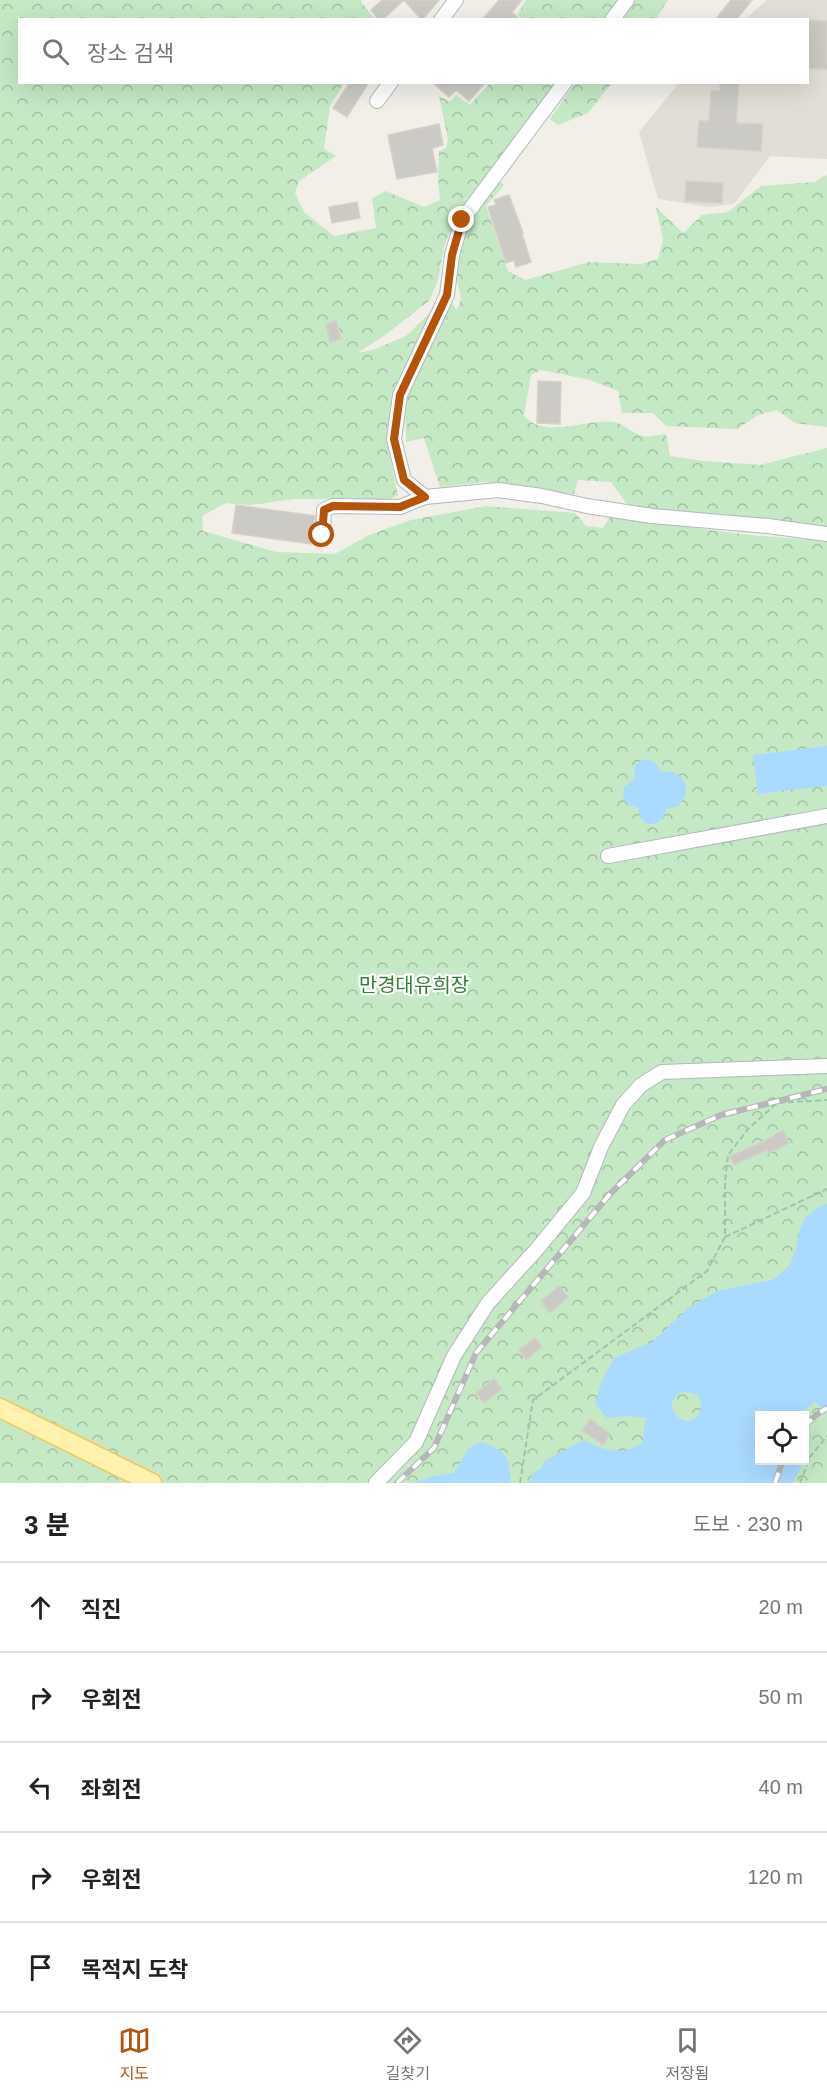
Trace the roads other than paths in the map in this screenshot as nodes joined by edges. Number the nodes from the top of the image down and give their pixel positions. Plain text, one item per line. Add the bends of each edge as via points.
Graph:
1 (456, 0) edge
2 (627, 0) edge
3 (442, 18) edge
4 (614, 18) edge
5 (390, 84) edge
6 (564, 84) edge
7 (377, 101) dead end
8 (425, 497) junction
9 (827, 534) edge
10 (322, 535) dead end
11 (827, 816) edge
12 (608, 856) dead end
13 (827, 1066) edge
14 (0, 1408) edge
15 (152, 1483) edge
16 (376, 1483) edge

1 - 3 street
2 - 4 street
5 - 7 street
6 - 8 street via 462,220 447,295 400,395 394,439 404,480
8 - 9 street via 498,490 652,516
8 - 10 street via 400,507 333,506 324,510
11 - 12 street
13 - 16 street via 662,1072 641,1085 623,1105 583,1193 488,1302 454,1356 416,1442
14 - 15 main road

